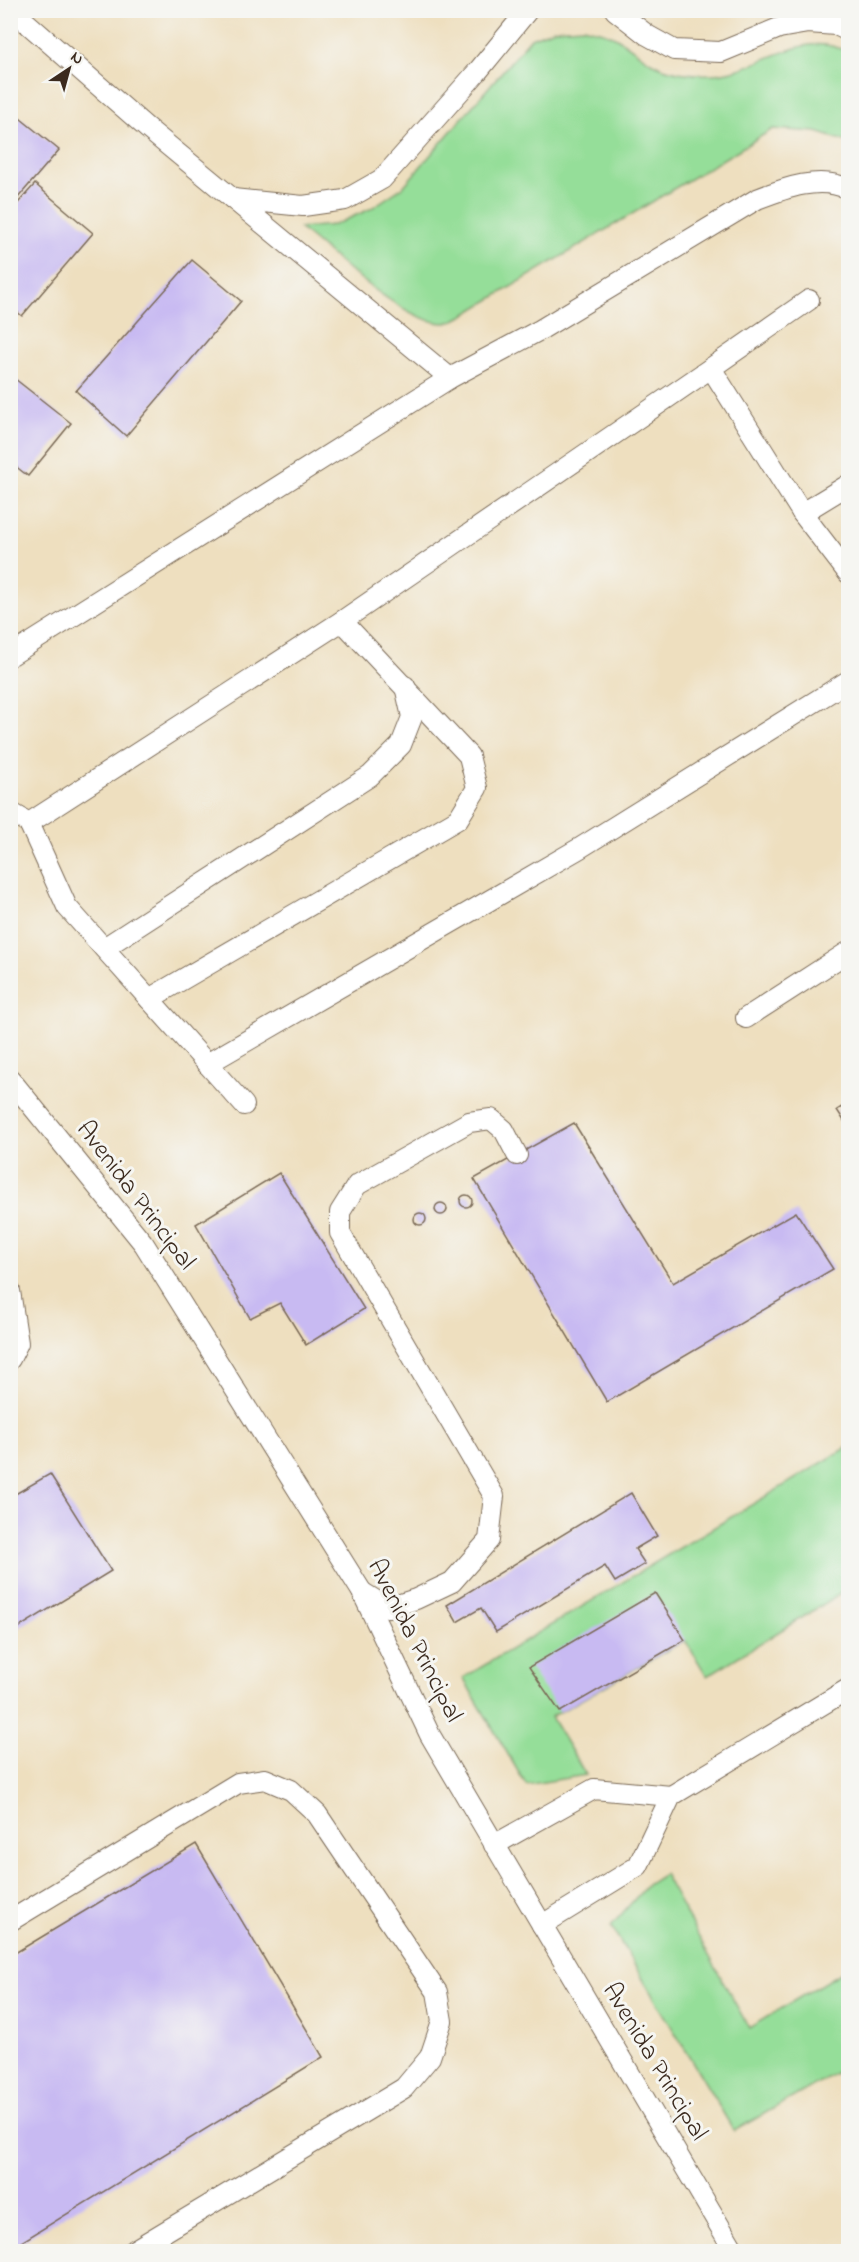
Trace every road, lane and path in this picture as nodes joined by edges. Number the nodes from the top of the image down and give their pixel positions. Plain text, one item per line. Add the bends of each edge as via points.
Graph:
1 (528, 10) edge
2 (615, 10) edge
3 (12, 12) edge
4 (849, 31) edge
5 (849, 189) edge
6 (233, 199) junction
7 (809, 300) dead end
8 (711, 368) junction
9 (450, 378) junction
10 (849, 485) edge
11 (802, 513) junction
12 (849, 573) edge
13 (342, 621) junction
14 (10, 656) edge
15 (849, 681) edge
16 (405, 686) junction
17 (10, 812) edge
18 (29, 823) junction
19 (104, 948) junction
20 (849, 952) edge
21 (148, 999) junction
22 (746, 1018) dead end
23 (207, 1064) junction
24 (10, 1079) edge
25 (244, 1106) dead end
26 (517, 1155) dead end
27 (10, 1291) edge
28 (10, 1359) edge
29 (362, 1592) junction
30 (849, 1689) edge
31 (671, 1796) junction
32 (494, 1845) junction
33 (10, 1921) edge
34 (542, 1925) junction
35 (131, 2252) edge
36 (735, 2252) edge

1 - 6 lane via 382,179 345,200 303,206
2 - 4 lane via 674,50 721,52 779,28 808,23 836,25
3 - 6 lane
5 - 9 lane via 814,183 784,188 757,199 540,330
6 - 9 lane
7 - 8 lane
8 - 11 lane
8 - 13 lane
9 - 14 lane
10 - 11 lane
11 - 12 lane
13 - 16 lane
13 - 18 lane
15 - 23 lane via 580,848
16 - 19 lane via 412,717 401,745 370,776
16 - 21 lane via 469,756 477,788 458,819
17 - 18 lane
18 - 19 lane via 67,907
19 - 21 lane
20 - 22 lane
21 - 23 lane
23 - 25 lane
24 - 29 lane, Avenida Principal via 144,1244
26 - 29 lane via 504,1130 491,1119 469,1122 357,1185 340,1212 340,1233 494,1496 489,1540 452,1582 388,1608
27 - 28 lane via 18,1343
29 - 32 lane, Avenida Principal via 430,1735
30 - 31 lane
31 - 32 lane via 594,1789
31 - 34 lane via 638,1866
32 - 34 lane, Avenida Principal
33 - 35 lane via 238,1783 265,1779 291,1790 317,1814 437,1992 442,2021 430,2057 404,2088
34 - 36 lane, Avenida Principal

